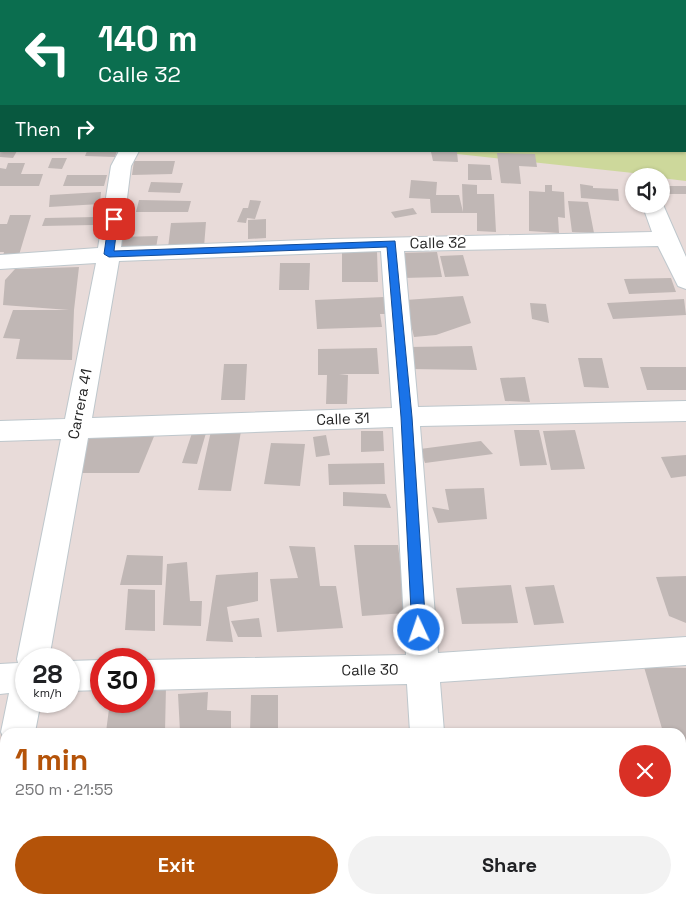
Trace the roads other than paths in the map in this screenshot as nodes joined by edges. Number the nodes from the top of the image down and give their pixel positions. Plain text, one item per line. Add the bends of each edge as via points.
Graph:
1 (128, 152) edge
2 (656, 213) edge
3 (666, 239) junction
4 (392, 244) junction
5 (109, 254) junction
6 (0, 262) edge
7 (686, 281) edge
8 (686, 411) edge
9 (406, 417) junction
10 (76, 427) junction
11 (0, 431) edge
12 (35, 648) edge
13 (686, 651) edge
14 (421, 669) junction
15 (155, 674) edge
16 (15, 678) edge
17 (0, 679) edge
18 (22, 713) edge
19 (19, 728) edge
20 (427, 728) edge

1 - 5 street, Carrera 41 via 121,166
2 - 3 street
3 - 4 street, Calle 32
3 - 7 street
4 - 5 street, Calle 32
4 - 9 street
5 - 6 street, Calle 32
5 - 10 street, Carrera 41
8 - 9 street, Calle 31
9 - 10 street, Calle 31
9 - 14 street
10 - 11 street, Calle 31
10 - 12 street, Carrera 41
13 - 14 street, Calle 30
14 - 15 street, Calle 30
14 - 20 street
16 - 17 street
18 - 19 street

